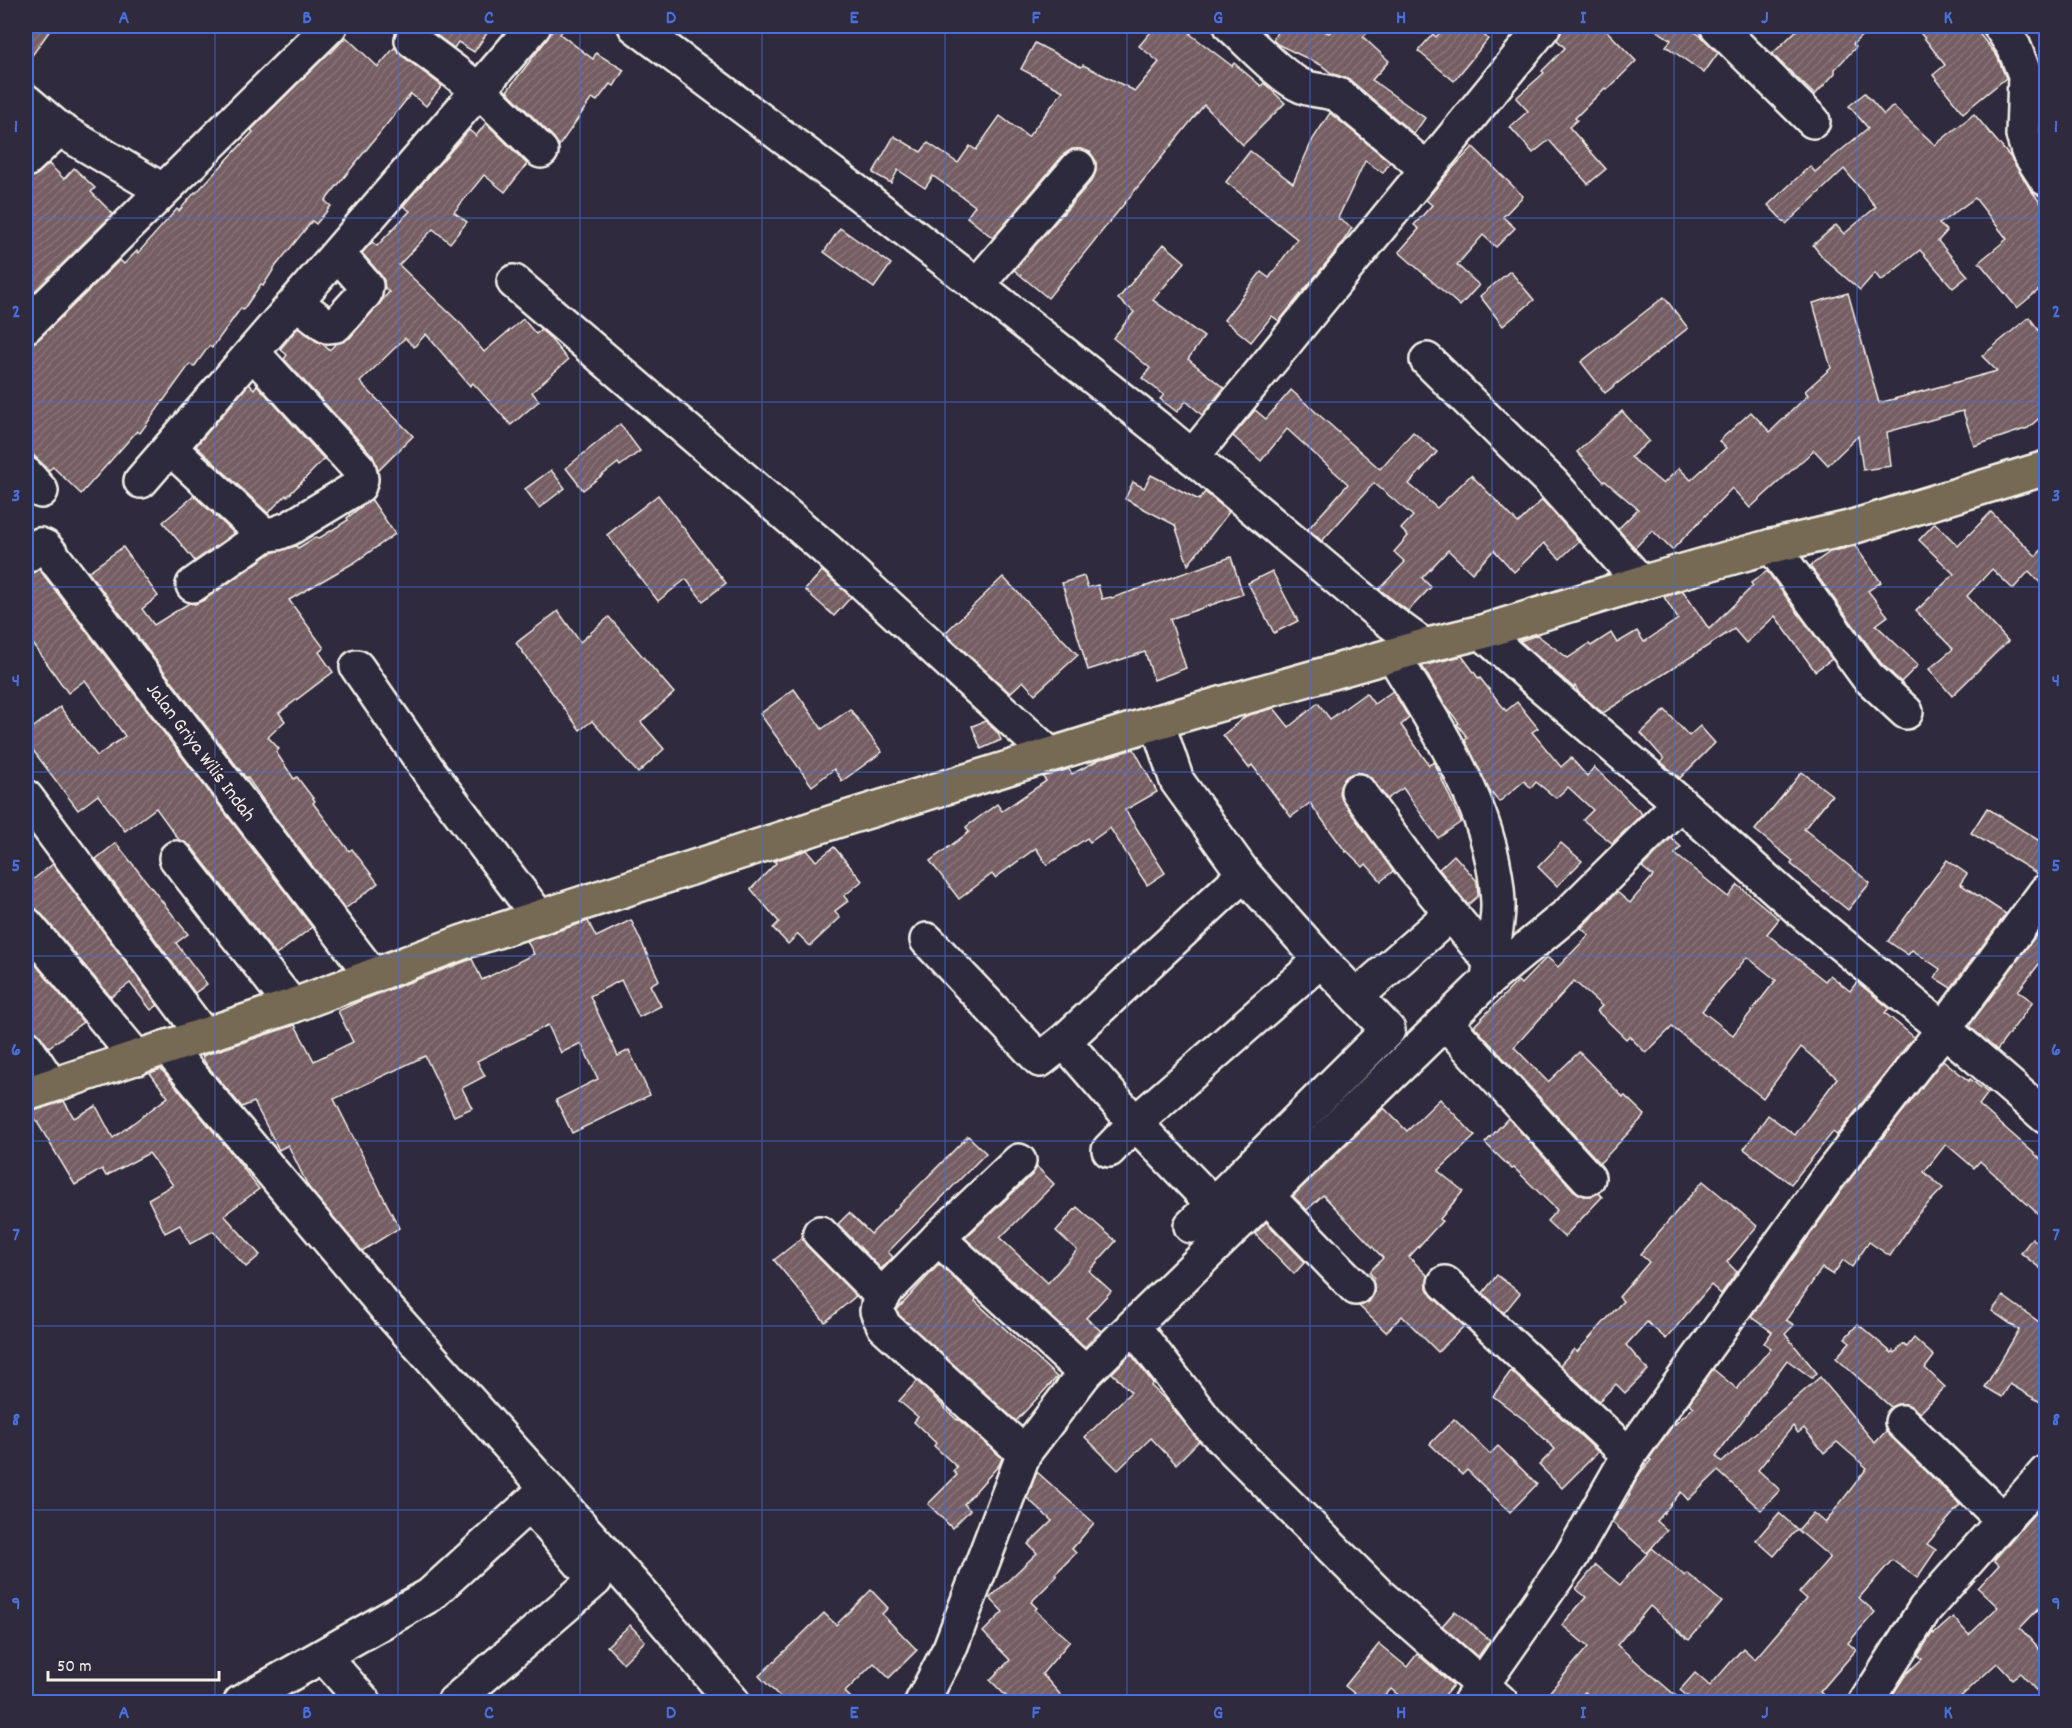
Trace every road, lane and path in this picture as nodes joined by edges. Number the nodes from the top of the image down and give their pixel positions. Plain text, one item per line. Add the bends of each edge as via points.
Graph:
1 (330, 26) edge
2 (534, 26) edge
3 (635, 26) edge
4 (1231, 26) edge
5 (1544, 26) edge
6 (1717, 26) edge
7 (2000, 26) edge
8 (412, 40) dead end
9 (478, 90) junction
10 (26, 101) edge
11 (1813, 121) dead end
12 (59, 129) junction
13 (541, 151) dead end
14 (26, 160) edge
15 (1078, 167) dead end
16 (1427, 169) junction
17 (2046, 179) edge
18 (162, 190) junction
19 (338, 254) junction
20 (514, 282) dead end
21 (976, 285) junction
22 (296, 302) junction
23 (26, 326) edge
24 (253, 353) junction
25 (1427, 360) dead end
26 (170, 448) junction
27 (1192, 457) junction
28 (2046, 468) edge
29 (141, 481) dead end
30 (264, 535) junction
31 (1772, 546) junction
32 (26, 556) edge
33 (1641, 583) junction
34 (193, 585) dead end
35 (1482, 632) junction
36 (1408, 651) junction
37 (357, 667) dead end
38 (1906, 712) dead end
39 (1157, 722) junction
40 (1049, 754) junction
41 (1358, 791) dead end
42 (26, 797) edge
43 (1680, 803) junction
44 (176, 858) dead end
45 (1244, 874) junction
46 (2046, 891) edge
47 (539, 917) junction
48 (26, 924) edge
49 (1438, 925) dead end
50 (927, 940) dead end
51 (1321, 960) junction
52 (1489, 970) junction
53 (372, 975) junction
54 (1357, 996) junction
55 (292, 1005) junction
56 (1445, 1022) junction
57 (1943, 1030) junction
58 (203, 1035) junction
59 (1064, 1041) junction
60 (26, 1047) edge
61 (167, 1047) junction
62 (137, 1058) junction
63 (38, 1089) edge
64 (2046, 1117) edge
65 (1135, 1123) junction
66 (1109, 1150) dead end
67 (1018, 1161) dead end
68 (1588, 1178) dead end
69 (1267, 1196) junction
70 (820, 1233) dead end
71 (938, 1238) junction
72 (1445, 1283) dead end
73 (1356, 1288) dead end
74 (883, 1297) junction
75 (1133, 1326) junction
76 (1085, 1373) junction
77 (1902, 1422) dead end
78 (1024, 1453) junction
79 (1629, 1455) junction
80 (2046, 1472) edge
81 (538, 1496) junction
82 (2004, 1521) junction
83 (324, 1656) junction
84 (1485, 1697) edge
85 (241, 1702) edge
86 (364, 1702) edge
87 (454, 1702) edge
88 (733, 1702) edge
89 (922, 1702) edge
90 (1866, 1702) edge

1 - 18 street
2 - 9 street
3 - 21 street
4 - 16 street via 1291,80 1303,87 1338,95
5 - 16 street
6 - 11 street
7 - 17 street via 2025,75 2023,135
8 - 9 street
9 - 13 street
9 - 19 street
10 - 12 street
12 - 14 street
12 - 18 street
15 - 21 street
16 - 27 street
18 - 23 street
19 - 22 street
19 - 22 street via 362,280 365,293 332,327
20 - 40 street via 826,549
21 - 27 street
22 - 24 street
24 - 26 street
24 - 30 street via 359,469 361,479 355,489 290,528
25 - 33 street via 1552,483
26 - 29 street
26 - 30 street
27 - 36 street via 1382,615
28 - 31 main road via 1849,528
30 - 34 street
31 - 33 main road
31 - 38 street via 1867,676
32 - 53 street, Jalan Griya Wilis Indah via 40,545 52,555
33 - 35 main road
35 - 36 main road
35 - 43 street
36 - 39 main road
36 - 52 street via 1432,721 1471,794 1489,841 1498,905
37 - 47 street via 428,770
39 - 40 main road
39 - 45 street via 1177,781
40 - 47 main road
41 - 52 street
42 - 58 street
43 - 52 street via 1568,914
43 - 57 street
44 - 55 street
45 - 51 street
45 - 59 street
46 - 57 street
47 - 53 main road
48 - 62 street
49 - 54 street
50 - 59 street via 1040,1060
51 - 54 street
51 - 65 street
52 - 56 street
53 - 55 main road
54 - 65 street via 1388,1030 1202,1215
55 - 58 main road
56 - 68 street
56 - 69 street
57 - 64 street
57 - 79 street via 1829,1176
58 - 61 main road
59 - 65 street
60 - 63 street
61 - 62 main road
61 - 81 street
62 - 63 main road
65 - 66 street
67 - 71 street
69 - 73 street
69 - 75 street
70 - 74 street
71 - 74 street
71 - 76 street
72 - 79 street
74 - 78 street via 877,1311 884,1326
75 - 76 street
75 - 84 street via 1209,1425
76 - 78 street
77 - 82 street
78 - 89 street via 950,1648
79 - 84 street
80 - 82 street
81 - 83 street via 430,1595
81 - 87 street via 595,1580
81 - 88 street via 646,1599
82 - 90 street via 1925,1609
83 - 85 street
83 - 86 street

